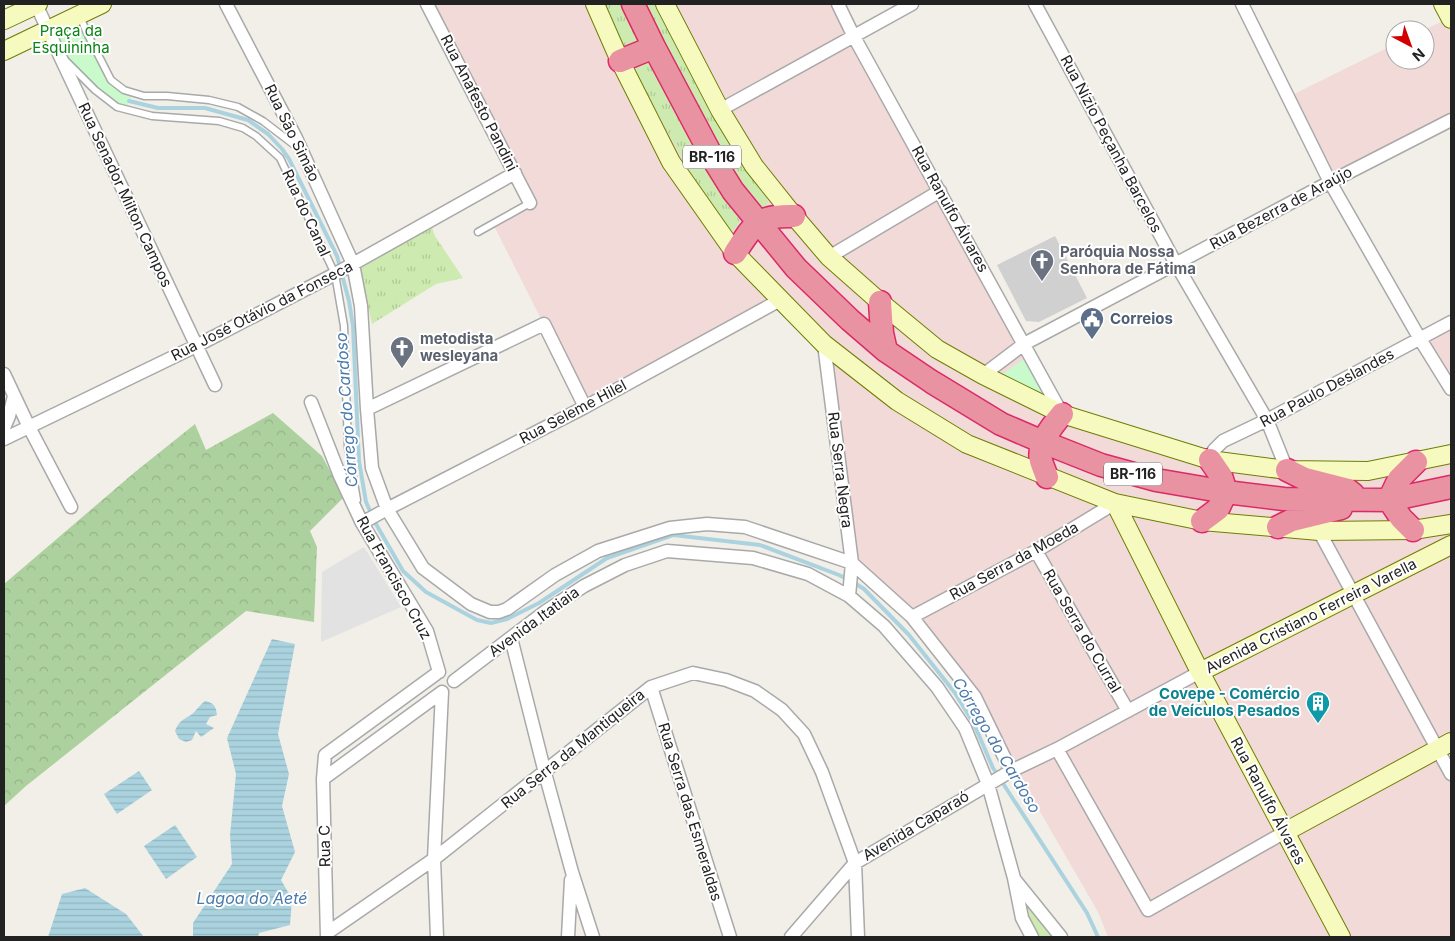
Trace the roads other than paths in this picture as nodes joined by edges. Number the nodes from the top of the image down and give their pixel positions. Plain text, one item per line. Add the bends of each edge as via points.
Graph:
1 (37, 4) edge
2 (102, 4) edge
3 (226, 4) edge
4 (427, 4) edge
5 (595, 4) edge
6 (633, 4) edge
7 (665, 4) edge
8 (838, 4) edge
9 (912, 4) edge
10 (1035, 4) edge
11 (1242, 4) edge
12 (1443, 4) edge
13 (79, 15) junction
14 (1451, 19) edge
15 (4, 20) edge
16 (48, 30) junction
17 (853, 35) junction
18 (654, 47) junction
19 (4, 51) edge
20 (58, 52) junction
21 (620, 61) junction
22 (720, 110) junction
23 (1451, 120) edge
24 (302, 151) junction
25 (515, 173) junction
26 (1330, 182) junction
27 (940, 191) junction
28 (530, 203) joint
29 (794, 216) junction
30 (757, 222) junction
31 (478, 232) dead end
32 (735, 253) junction
33 (829, 257) junction
34 (353, 264) junction
35 (1176, 264) junction
36 (335, 274) junction
37 (782, 300) junction
38 (880, 302) junction
39 (1451, 322) edge
40 (1420, 339) junction
41 (824, 344) junction
42 (1024, 344) junction
43 (196, 346) junction
44 (886, 351) junction
45 (4, 374) edge
46 (983, 375) junction
47 (215, 385) dead end
48 (1451, 389) edge
49 (14, 396) junction
50 (311, 402) dead end
51 (585, 407) junction
52 (367, 409) junction
53 (1062, 414) junction
54 (1267, 420) junction
55 (29, 427) junction
56 (4, 428) edge
57 (4, 440) edge
58 (1043, 442) junction
59 (1451, 454) edge
60 (1210, 460) junction
61 (1416, 462) junction
62 (1287, 470) junction
63 (1047, 477) junction
64 (1451, 487) edge
65 (1226, 492) junction
66 (1360, 500) junction
67 (1389, 500) junction
68 (1115, 503) junction
69 (71, 507) dead end
70 (387, 509) junction
71 (1202, 521) junction
72 (362, 523) junction
73 (1451, 524) edge
74 (1278, 527) junction
75 (1413, 530) junction
76 (1319, 531) junction
77 (1451, 544) edge
78 (1036, 551) junction
79 (852, 563) junction
80 (1352, 594) junction
81 (849, 596) junction
82 (912, 617) junction
83 (511, 638) junction
84 (1200, 672) junction
85 (438, 673) junction
86 (454, 681) junction
87 (651, 687) junction
88 (442, 692) junction
89 (1128, 711) junction
90 (1444, 745) edge
91 (1057, 749) junction
92 (1011, 771) junction
93 (545, 772) junction
94 (1451, 774) edge
95 (323, 779) junction
96 (988, 784) junction
97 (1284, 832) junction
98 (434, 859) junction
99 (854, 863) junction
100 (572, 872) junction
101 (1014, 878) junction
102 (327, 935) edge
103 (437, 937) edge
104 (568, 937) edge
105 (593, 937) edge
106 (730, 937) edge
107 (791, 937) edge
108 (858, 937) edge
109 (1032, 937) edge
110 (1061, 937) edge
111 (1342, 937) edge

1 - 15 main road
1 - 16 street, Rua Senador Milton Campos
2 - 13 main road
3 - 24 street, Rua São Simão
4 - 25 street, Rua Anafesto Pandini
5 - 21 main road
6 - 18 highway, BR-116
7 - 22 main road
8 - 17 street, Rua Ranulfo Álvares
9 - 17 street
10 - 35 street, Rua Nízio Peçanha Barcelos
11 - 26 street
12 - 14 main road
13 - 16 main road
13 - 24 lane, Rua do Canal via 111,80 124,90 144,96 209,100 238,107 263,121
16 - 19 main road
16 - 20 street, Rua Senador Milton Campos
17 - 22 street
17 - 27 street, Rua Ranulfo Álvares
18 - 21 highway
18 - 30 highway, BR-116 via 715,162
20 - 36 lane, Rua do Canal via 95,90 117,107 152,116 219,121 243,128 256,136 280,158
20 - 43 street, Rua Senador Milton Campos
21 - 32 main road via 671,162
22 - 29 main road via 754,166
23 - 26 street, Rua Bezerra de Araújo
24 - 34 street, Rua São Simão
25 - 28 street, Rua Anafesto Pandini
25 - 34 street, Rua José Otávio da Fonseca
26 - 35 street, Rua Bezerra de Araújo
26 - 40 street
27 - 33 street
27 - 42 street, Rua Ranulfo Álvares
28 - 31 lane
29 - 30 highway via 777,216
29 - 33 main road
30 - 32 highway
30 - 44 highway, BR-116 via 796,268
32 - 37 main road
33 - 38 main road
34 - 36 street, Rua José Otávio da Fonseca
34 - 52 street via 361,306
35 - 42 street, Rua Bezerra de Araújo
35 - 54 street, Rua Nízio Peçanha Barcelos
36 - 43 street, Rua José Otávio da Fonseca
36 - 72 lane, Rua do Canal via 344,326 348,448
37 - 41 main road
37 - 51 street, Rua Seleme Hilel
38 - 44 highway
38 - 46 main road via 937,349
39 - 40 street, Rua Paulo Deslandes
40 - 48 street
40 - 54 street, Rua Paulo Deslandes
41 - 63 main road via 898,401 967,444
41 - 79 street, Rua Serra Negra
42 - 46 street, Rua Bezerra de Araújo
42 - 53 street, Rua Ranulfo Álvares
43 - 47 street, Rua Senador Milton Campos
43 - 55 street, Rua José Otávio da Fonseca
44 - 58 highway, BR-116 via 1001,424
45 - 49 street
46 - 53 main road
49 - 55 street
49 - 56 street
50 - 72 street, Rua Francisco Cruz
51 - 52 street via 544,324
51 - 70 street, Rua Seleme Hilel
52 - 70 street via 372,468
53 - 58 highway
53 - 60 main road
54 - 60 street, Rua Paulo Deslandes via 1223,441
54 - 62 street, Rua Nízio Peçanha Barcelos
55 - 57 street, Rua José Otávio da Fonseca
55 - 69 street
58 - 63 highway via 1041,459
58 - 65 highway, BR-116 via 1101,465 1156,480
59 - 61 main road
60 - 62 main road
60 - 65 highway via 1221,476
61 - 62 main road via 1368,471
61 - 67 highway via 1399,480
62 - 66 highway via 1305,479 1348,490
63 - 68 main road
64 - 67 highway, BR-116
65 - 66 highway, BR-116 via 1284,500
65 - 71 highway via 1218,509
66 - 67 highway, BR-116
66 - 74 highway
67 - 75 highway
68 - 71 main road
68 - 78 street, Rua Serra da Moeda
68 - 84 main road, Rua Ranulfo Álvares
70 - 72 street, Rua Seleme Hilel
70 - 79 street, Avenida Itatiaia via 422,568 470,604 490,612 507,609 555,575 598,551 670,528 707,524 745,527
71 - 74 main road
72 - 85 street, Rua Francisco Cruz via 428,631
73 - 75 main road
74 - 76 main road
75 - 76 main road
76 - 80 street
77 - 80 main road, Avenida Cristiano Ferreira Varella
78 - 82 street, Rua Serra da Moeda
78 - 89 street, Rua Serra do Curral
79 - 81 street, Rua Serra Negra
79 - 82 street, Avenida Itatiaia
80 - 84 main road, Avenida Cristiano Ferreira Varella
80 - 90 street
81 - 83 street, Avenida Itatiaia via 808,574 753,558 667,551 625,565 584,586
81 - 96 street, Avenida Itatiaia via 884,626 937,687 965,728
82 - 92 street, Avenida Itatiaia via 975,697
83 - 86 street, Avenida Itatiaia
83 - 93 street
84 - 89 street, Avenida Cristiano Ferreira Varella
84 - 97 main road, Rua Ranulfo Álvares
85 - 86 street via 449,673
85 - 88 street via 433,680 434,686
85 - 95 street, Rua C via 325,755
86 - 88 street, Avenida Itatiaia via 452,688
87 - 93 street, Rua Serra da Mantiqueira
87 - 99 street, Rua Serra da Mantiqueira via 693,673 755,691 782,710 804,734 822,772
87 - 106 street, Rua Serra das Esmeraldas
88 - 95 street, Avenida Itatiaia
88 - 98 street
89 - 91 street, Avenida Cristiano Ferreira Varella
90 - 94 street
90 - 97 main road
91 - 92 street, Avenida Cristiano Ferreira Varella
91 - 97 street via 1148,910
92 - 96 street, Avenida Caparaó
93 - 98 street, Rua Serra da Mantiqueira
93 - 100 street
95 - 102 street, Rua C
96 - 99 street, Avenida Caparaó
96 - 101 street, Avenida Itatiaia
97 - 111 main road, Rua Ranulfo Álvares
98 - 102 street, Rua Serra da Mantiqueira
98 - 103 street
99 - 107 street, Avenida Caparaó
99 - 108 street, Rua Serra da Mantiqueira
100 - 104 street
100 - 105 street
101 - 109 street, Avenida Itatiaia via 1022,918
101 - 110 street

